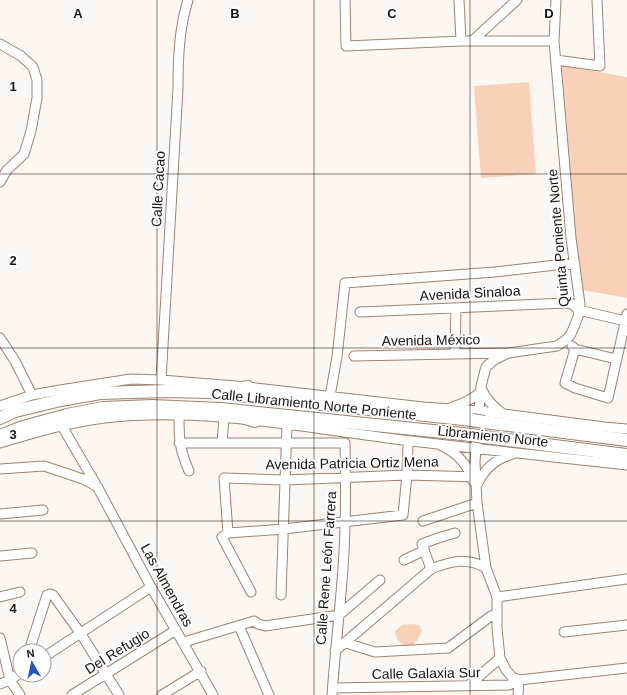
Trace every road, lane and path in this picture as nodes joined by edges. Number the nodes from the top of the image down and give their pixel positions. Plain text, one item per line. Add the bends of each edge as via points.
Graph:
1 (188, 0) edge
2 (345, 0) edge
3 (459, 0) edge
4 (518, 0) edge
5 (556, 0) edge
6 (597, 0) edge
7 (461, 41) junction
8 (472, 41) junction
9 (554, 41) junction
10 (0, 44) edge
11 (556, 60) junction
12 (0, 182) edge
13 (575, 265) junction
14 (456, 308) junction
15 (579, 310) junction
16 (360, 312) dead end
17 (626, 318) edge
18 (0, 338) edge
19 (567, 339) junction
20 (575, 349) junction
21 (455, 353) junction
22 (478, 353) junction
23 (508, 353) junction
24 (354, 356) dead end
25 (616, 359) junction
26 (486, 367) junction
27 (161, 380) junction
28 (248, 387) junction
29 (210, 388) junction
30 (232, 389) junction
31 (481, 389) junction
32 (32, 395) junction
33 (330, 396) junction
34 (255, 397) junction
35 (0, 406) edge
36 (447, 408) junction
37 (222, 414) junction
38 (503, 414) junction
39 (180, 415) junction
40 (257, 417) junction
41 (0, 418) edge
42 (478, 418) junction
43 (287, 425) junction
44 (62, 426) junction
45 (627, 429) edge
46 (2, 440) edge
47 (627, 440) edge
48 (179, 443) junction
49 (222, 443) junction
50 (286, 443) junction
51 (439, 444) junction
52 (408, 446) dead end
53 (476, 449) junction
54 (0, 450) edge
55 (518, 452) junction
56 (627, 455) edge
57 (627, 465) edge
58 (0, 469) edge
59 (189, 471) dead end
60 (407, 475) junction
61 (476, 477) junction
62 (346, 478) junction
63 (285, 480) junction
64 (98, 488) junction
65 (477, 503) junction
66 (42, 510) dead end
67 (0, 514) edge
68 (345, 522) junction
69 (423, 522) dead end
70 (284, 529) junction
71 (455, 533) dead end
72 (225, 535) junction
73 (423, 551) junction
74 (32, 553) dead end
75 (0, 556) edge
76 (404, 560) dead end
77 (486, 568) junction
78 (431, 569) junction
79 (627, 578) edge
80 (380, 580) dead end
81 (151, 587) junction
82 (20, 592) dead end
83 (251, 592) dead end
84 (281, 595) dead end
85 (0, 597) edge
86 (497, 597) junction
87 (339, 615) junction
88 (497, 616) junction
89 (627, 625) edge
90 (239, 626) junction
91 (176, 630) junction
92 (564, 632) dead end
93 (81, 634) junction
94 (0, 639) edge
95 (184, 642) junction
96 (32, 643) edge
97 (346, 643) junction
98 (335, 651) junction
99 (52, 652) edge
100 (500, 658) junction
101 (627, 668) edge
102 (201, 672) junction
103 (105, 674) junction
104 (10, 680) junction
105 (519, 680) junction
106 (0, 684) edge
107 (468, 686) junction
108 (332, 691) edge
109 (20, 695) edge
110 (72, 695) edge
111 (119, 695) edge
112 (162, 695) edge
113 (213, 695) edge
114 (269, 695) edge
115 (518, 695) edge

1 - 27 street, Calle Cacao via 178,48 178,88
2 - 7 street via 346,46
3 - 7 street
4 - 8 street
5 - 9 street, Quinta Poniente Norte
6 - 11 street via 600,66
7 - 8 street
8 - 9 street
9 - 11 street, Quinta Poniente Norte
10 - 12 street via 21,56 33,68 37,80 37,98 24,154 7,170
11 - 13 street, Quinta Poniente Norte
13 - 15 street, Quinta Poniente Norte
13 - 33 street via 345,283
14 - 15 street, Avenida Sinaloa via 566,302
14 - 16 street, Avenida Sinaloa
14 - 21 street
15 - 17 street, Avenida Sinaloa
15 - 19 street, Quinta Poniente Norte
17 - 25 street
18 - 32 street
19 - 20 street
19 - 23 street via 557,346
20 - 25 street
20 - 25 street via 566,383 608,398
21 - 22 street, Avenida México
21 - 24 street, Avenida México
22 - 23 street, Avenida México
22 - 26 street
23 - 26 street
26 - 31 street
27 - 29 street
27 - 32 street via 131,379
28 - 29 street
28 - 30 highway
28 - 33 street
29 - 30 highway
29 - 34 highway, Calle Libramiento Norte Poniente
29 - 41 highway, Calle Libramiento Norte Poniente via 100,393 14,411
30 - 34 highway
31 - 36 street via 466,402
31 - 38 street via 493,407
31 - 42 street
32 - 35 street
33 - 36 street
34 - 42 highway, Calle Libramiento Norte Poniente
36 - 42 street
37 - 39 street
37 - 40 highway, Calle Libramiento Norte Poniente
37 - 40 highway
37 - 46 highway, Calle Libramiento Norte Poniente via 152,406 103,408 23,427
37 - 49 street
38 - 42 street
38 - 45 street
39 - 44 street via 104,418
39 - 48 street
40 - 43 street, Libramiento Norte
40 - 56 highway, Calle Libramiento Norte Poniente via 478,436
42 - 47 highway, Calle Libramiento Norte Poniente
42 - 53 street
43 - 50 street
43 - 51 street, Libramiento Norte
44 - 46 street
44 - 64 street, Las Almendras
46 - 54 street
48 - 49 street
48 - 59 street
49 - 50 street
50 - 62 street, Calle Rene León Farrera via 345,443
50 - 63 street
51 - 53 street, Libramiento Norte
51 - 61 street via 459,457
52 - 60 street
53 - 55 street, Libramiento Norte
53 - 61 street
55 - 57 street, Libramiento Norte
55 - 61 street via 504,456
58 - 64 street via 44,466 83,479
60 - 61 street, Avenida Patricia Ortiz Mena
60 - 62 street, Avenida Patricia Ortiz Mena
60 - 68 street via 402,514
61 - 65 street
62 - 63 street, Avenida Patricia Ortiz Mena
62 - 68 street, Calle Rene León Farrera
63 - 70 street
63 - 72 street, Avenida Patricia Ortiz Mena via 224,478
64 - 81 street, Las Almendras
65 - 69 street
65 - 77 street
66 - 67 street
68 - 70 street
68 - 87 street, Calle Rene León Farrera
70 - 72 street
70 - 84 street
71 - 73 street via 422,544
72 - 83 street
73 - 76 street
73 - 78 street
74 - 75 street
77 - 78 street via 463,561 448,562
77 - 86 street
78 - 97 street
79 - 86 street
80 - 87 street
81 - 91 street, Las Almendras
81 - 93 street
82 - 85 street
86 - 88 street
87 - 90 street via 265,626 254,621
87 - 98 street, Calle Rene León Farrera
88 - 97 street via 491,616 448,648 375,652
88 - 100 street
89 - 92 street
90 - 95 street
90 - 114 street
91 - 95 street, Las Almendras
91 - 103 street, Del Refugio
93 - 96 street via 50,594 47,595
93 - 99 street
93 - 103 street
94 - 104 street
95 - 102 street, Las Almendras
97 - 98 street
98 - 108 street, Calle Rene León Farrera
100 - 105 street via 512,677
100 - 107 street
101 - 105 street, Calle Galaxia Sur
102 - 112 street
102 - 113 street, Las Almendras
103 - 110 street, Del Refugio
103 - 111 street
104 - 106 street
104 - 109 street
105 - 107 street, Calle Galaxia Sur via 509,686
105 - 115 street
107 - 108 street, Calle Galaxia Sur

